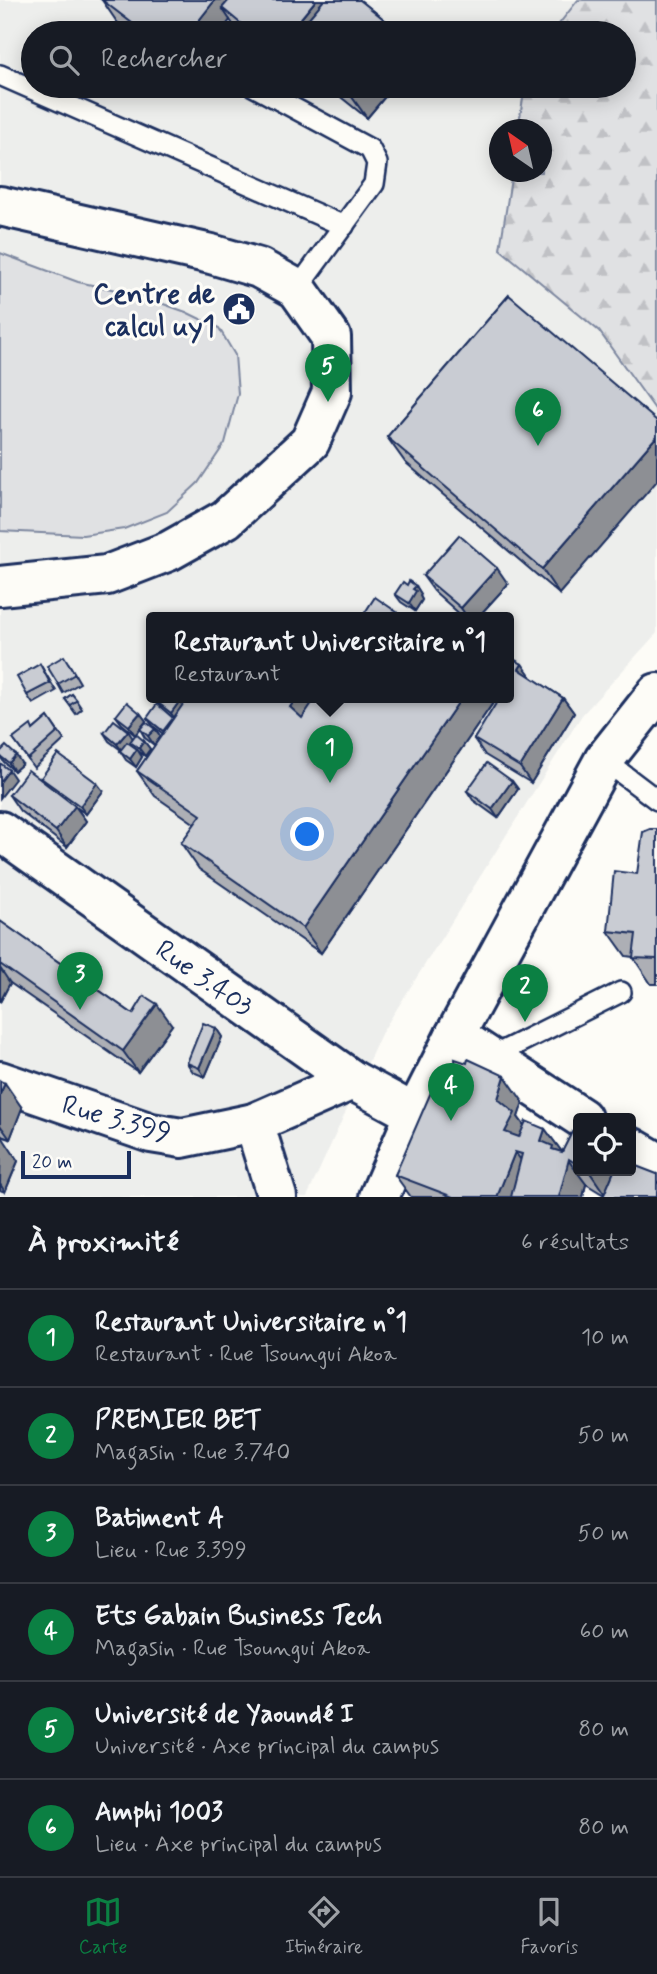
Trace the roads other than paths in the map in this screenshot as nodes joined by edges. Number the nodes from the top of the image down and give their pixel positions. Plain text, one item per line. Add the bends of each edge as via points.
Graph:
1 (0, 75) edge
2 (21, 84) edge
3 (52, 98) edge
4 (275, 98) edge
5 (0, 206) edge
6 (344, 226) junction
7 (297, 289) junction
8 (0, 586) edge
9 (657, 693) edge
10 (604, 760) junction
11 (657, 800) edge
12 (0, 831) edge
13 (621, 992) dead end
14 (455, 1035) junction
15 (489, 1058) junction
16 (352, 1080) junction
17 (0, 1081) edge
18 (574, 1113) edge
19 (415, 1114) junction
20 (254, 1123) junction
21 (636, 1150) edge
22 (657, 1162) edge
23 (277, 1197) edge
24 (379, 1197) edge

1 - 2 lane
3 - 6 lane
4 - 6 lane via 370,149 377,163 374,184
5 - 7 street via 211,254 259,268
6 - 7 lane
7 - 8 street via 331,337 332,392 310,442 226,519 169,551 107,575
9 - 10 street
10 - 11 lane
10 - 14 street
12 - 16 street, Rue 3.403
13 - 15 lane
14 - 15 street
14 - 19 street
15 - 18 street
16 - 19 street, Rue 3.403
16 - 20 street, Rue 3.399
17 - 20 street, Rue 3.399 via 150,1133 182,1138
19 - 24 street
20 - 23 street
21 - 22 street

